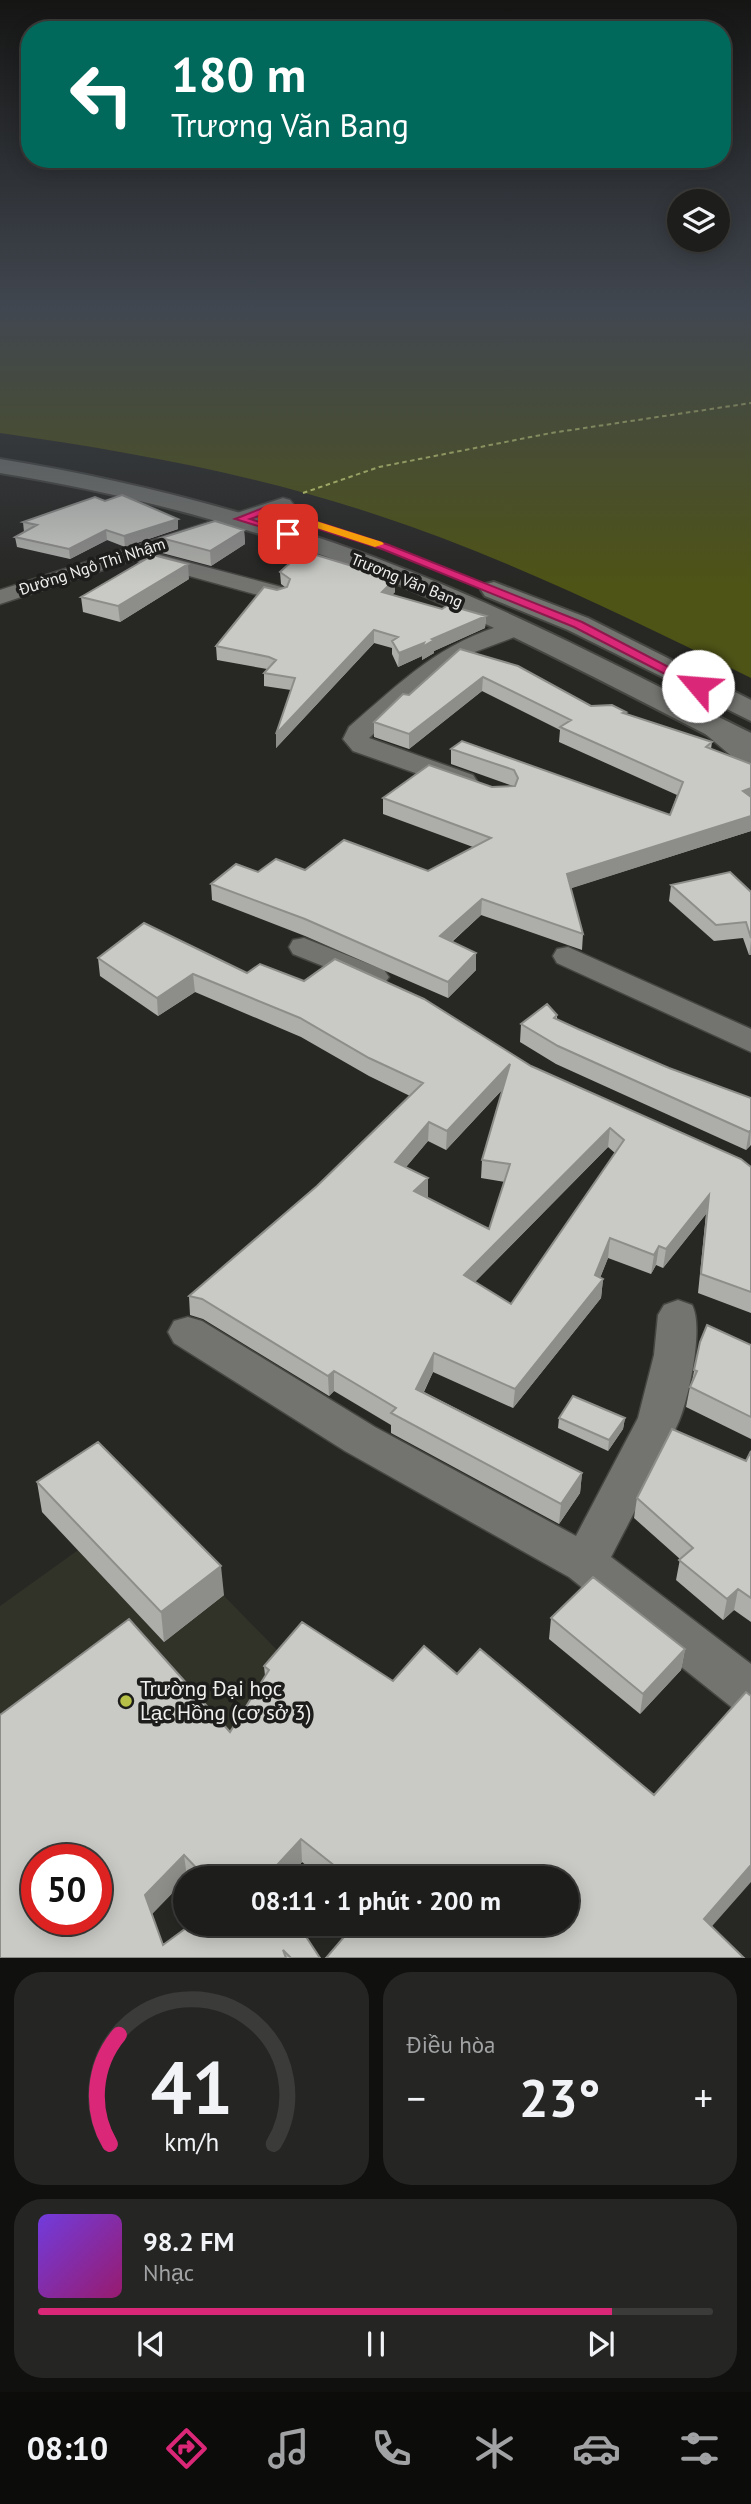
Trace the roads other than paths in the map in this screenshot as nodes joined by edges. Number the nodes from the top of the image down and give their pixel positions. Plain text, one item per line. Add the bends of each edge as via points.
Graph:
1 (0, 452) edge
2 (0, 466) edge
3 (264, 511) junction
4 (131, 554) junction
5 (277, 593) edge
6 (0, 597) edge
7 (517, 628) junction
8 (456, 652) junction
9 (494, 661) edge
10 (751, 712) edge
11 (705, 721) junction
12 (751, 745) edge
13 (751, 759) edge
14 (489, 789) edge
15 (304, 947) dead end
16 (568, 956) dead end
17 (401, 989) edge
18 (751, 1042) edge
19 (678, 1315) dead end
20 (188, 1332) dead end
21 (585, 1563) junction
22 (751, 1693) edge

1 - 3 main road via 146,478
2 - 3 main road, Trương Văn Bang
3 - 4 street, Đường Ngô Thì Nhậm
3 - 7 main road, Trương Văn Bang via 367,563
3 - 10 main road via 386,547 578,624
4 - 5 street
4 - 6 street, Đường Ngô Thì Nhậm
7 - 8 street
7 - 11 main road, Trương Văn Bang
8 - 9 street
8 - 14 street via 379,711 356,739 362,746
11 - 12 main road, Trương Văn Bang
11 - 13 street
15 - 17 street
16 - 18 street
19 - 21 street via 659,1418
20 - 21 street via 360,1439
21 - 22 street

